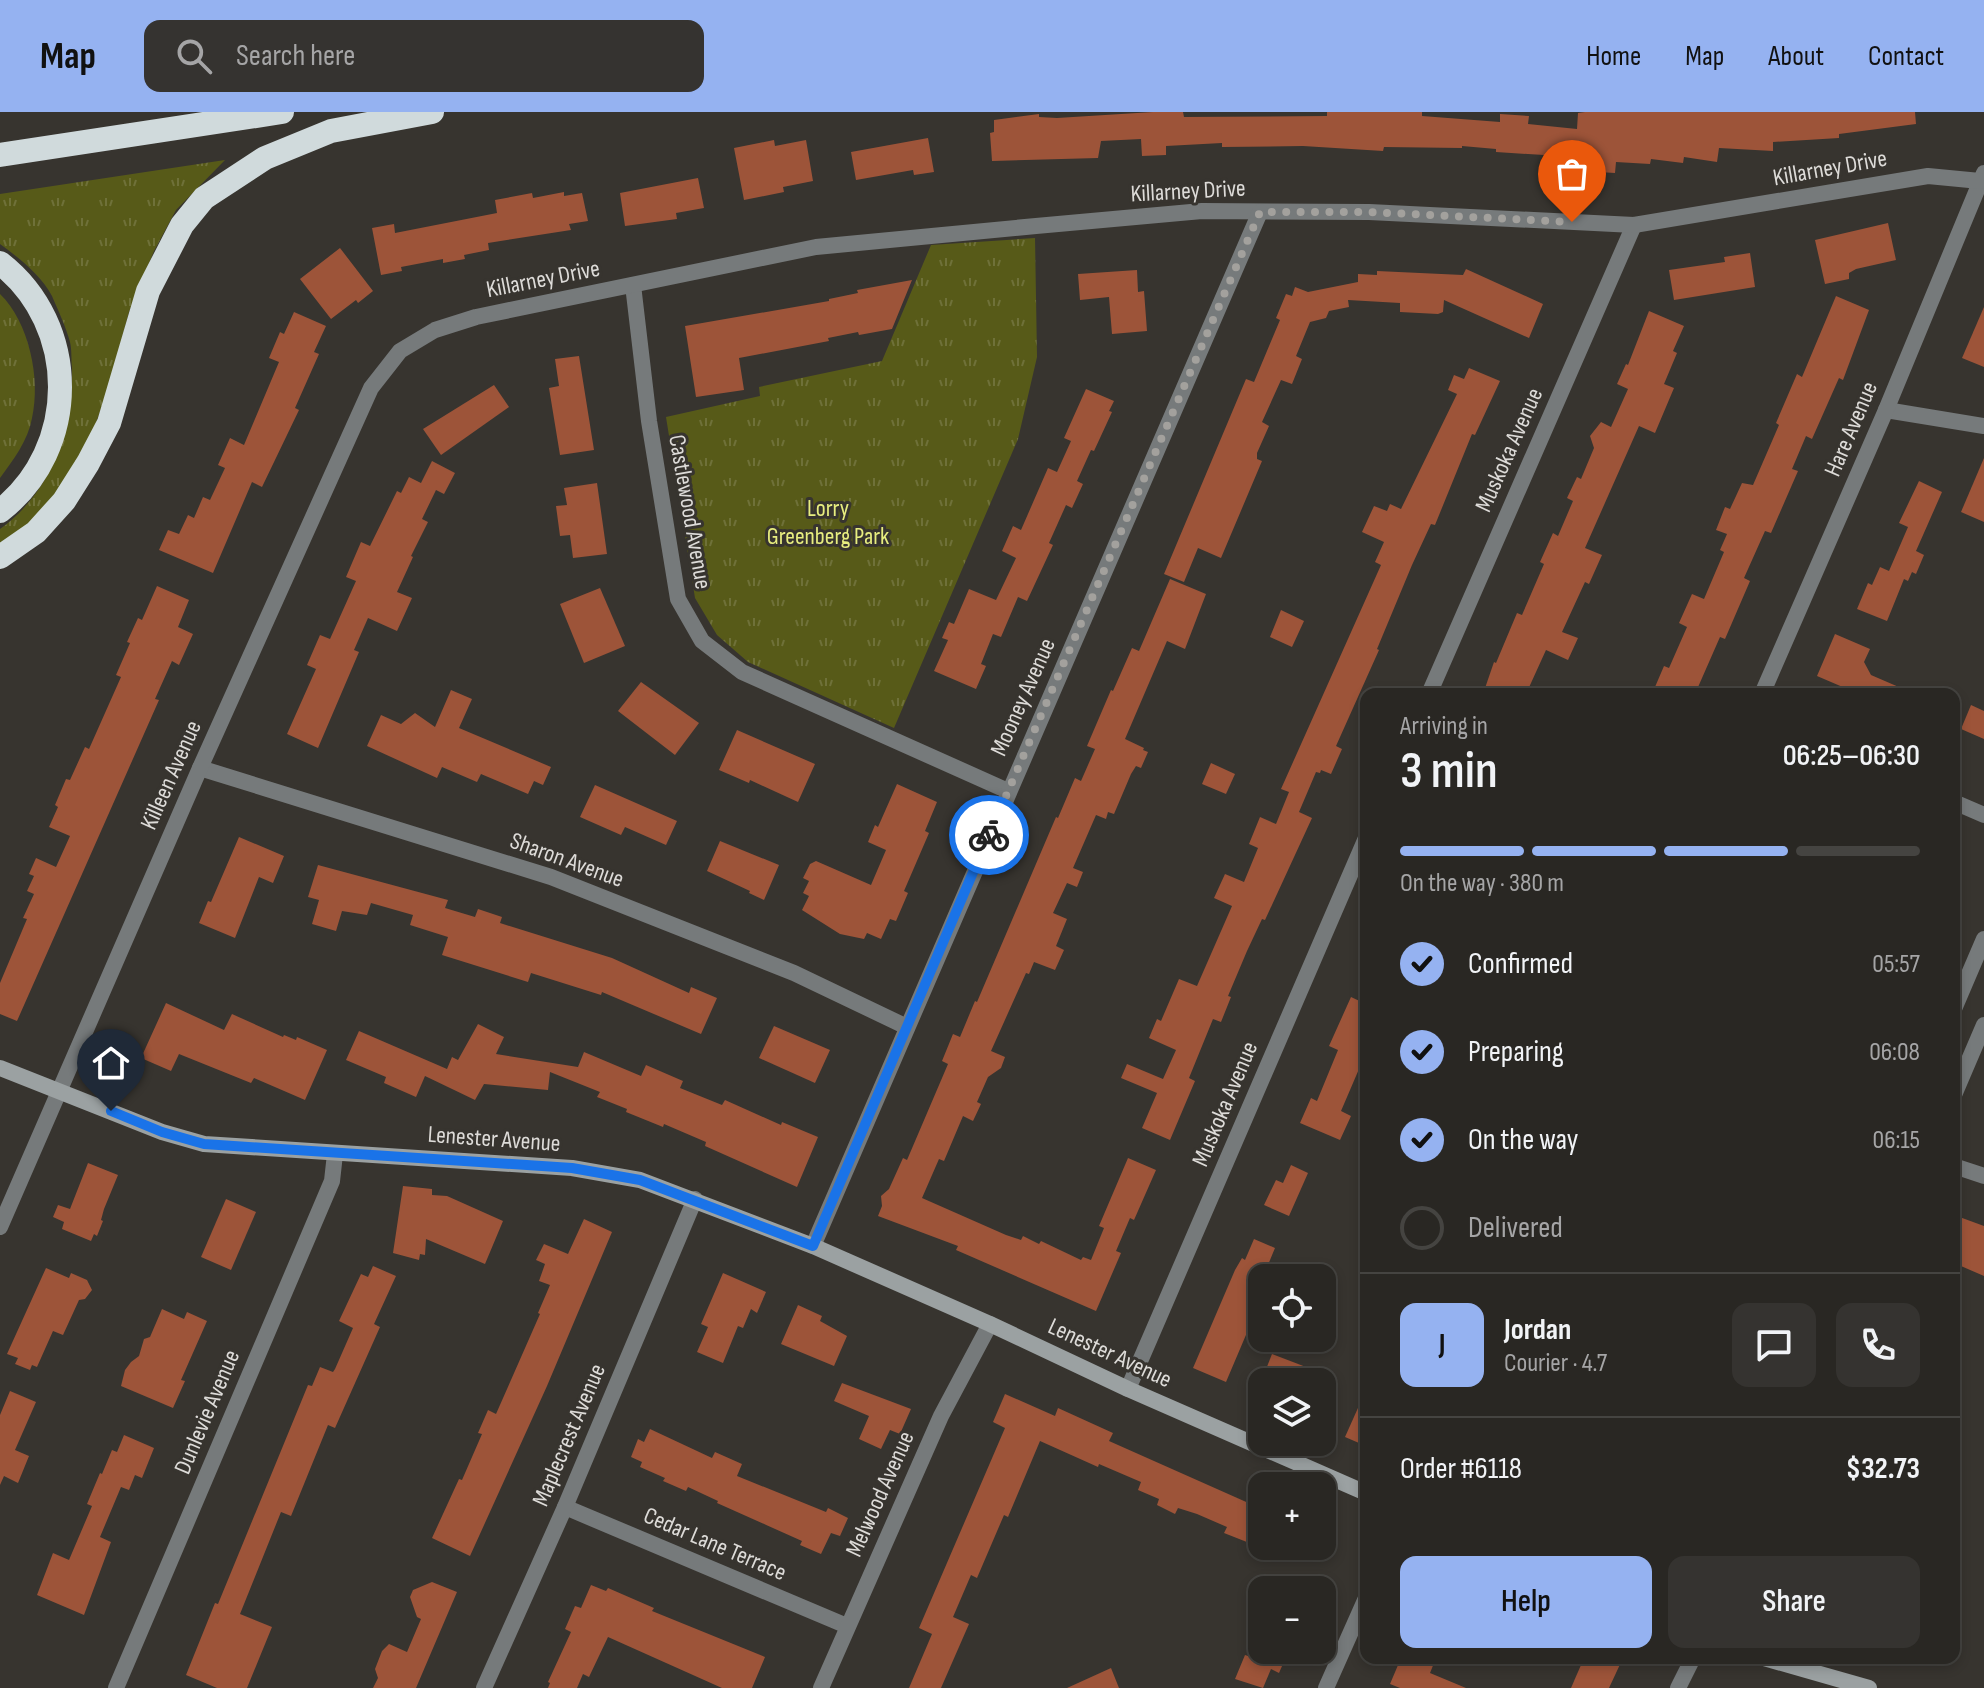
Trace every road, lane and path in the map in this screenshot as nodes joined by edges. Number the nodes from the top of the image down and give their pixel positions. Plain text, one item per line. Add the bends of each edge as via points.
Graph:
1 (282, 112) edge
2 (432, 112) edge
3 (0, 155) edge
4 (1982, 177) edge
5 (1260, 212) junction
6 (1634, 225) junction
7 (0, 263) edge
8 (633, 285) junction
9 (400, 351) joint
10 (1886, 410) junction
11 (1984, 426) edge
12 (0, 511) edge
13 (0, 557) edge
14 (1432, 688) edge
15 (1765, 688) edge
16 (200, 768) junction
17 (1008, 791) junction
18 (1960, 805) edge
19 (1984, 815) edge
20 (1360, 852) edge
21 (1984, 939) edge
22 (1960, 995) edge
23 (1984, 1025) edge
24 (907, 1027) junction
25 (0, 1068) edge
26 (1960, 1081) edge
27 (59, 1090) junction
28 (335, 1154) junction
29 (1960, 1168) edge
30 (1984, 1176) edge
31 (695, 1199) junction
32 (0, 1227) edge
33 (813, 1246) junction
34 (990, 1324) junction
35 (1128, 1389) junction
36 (1360, 1490) edge
37 (565, 1507) junction
38 (1360, 1612) edge
39 (847, 1626) junction
40 (1690, 1664) edge
41 (1785, 1664) edge
42 (116, 1688) edge
43 (484, 1688) edge
44 (821, 1688) edge
45 (1326, 1688) edge
46 (1678, 1688) edge
47 (1869, 1688) edge

1 - 3 highway
2 - 13 highway via 331,131 265,158 204,198 182,225 148,291 109,423 88,463 36,532
4 - 6 street, Killarney Drive via 1928,176
4 - 10 street, Hare Avenue
5 - 6 street, Killarney Drive
5 - 8 street, Killarney Drive via 1202,211 816,247
5 - 17 street, Mooney Avenue
6 - 14 street, Muskoka Avenue
7 - 12 highway via 37,302 55,338 61,378 54,430 37,468
8 - 9 street, Killarney Drive via 476,317 435,330
8 - 17 street, Castlewood Avenue via 678,599 702,641 742,672
9 - 16 street, Killeen Avenue via 371,388
10 - 11 street
10 - 15 street, Hare Avenue
16 - 24 street, Sharon Avenue via 551,877 794,973
16 - 27 street, Killeen Avenue
17 - 24 street, Mooney Avenue
18 - 19 street
20 - 35 street, Muskoka Avenue
21 - 22 street
23 - 26 street
24 - 33 street, Mooney Avenue
25 - 27 street, Lenester Avenue
27 - 28 street, Lenester Avenue via 204,1144
27 - 32 street, Killeen Avenue
28 - 31 street, Lenester Avenue via 572,1168 640,1180
28 - 42 street, Dunlevie Avenue via 332,1181
29 - 30 street
31 - 33 street, Lenester Avenue
31 - 37 street, Maplecrest Avenue
33 - 34 street, Lenester Avenue
34 - 35 street, Lenester Avenue
34 - 39 street, Melwood Avenue via 941,1416
35 - 36 street, Lenester Avenue
37 - 39 street, Cedar Lane Terrace
37 - 43 street, Maplecrest Avenue
38 - 45 street
39 - 44 street, Melwood Avenue
40 - 46 street
41 - 47 street

